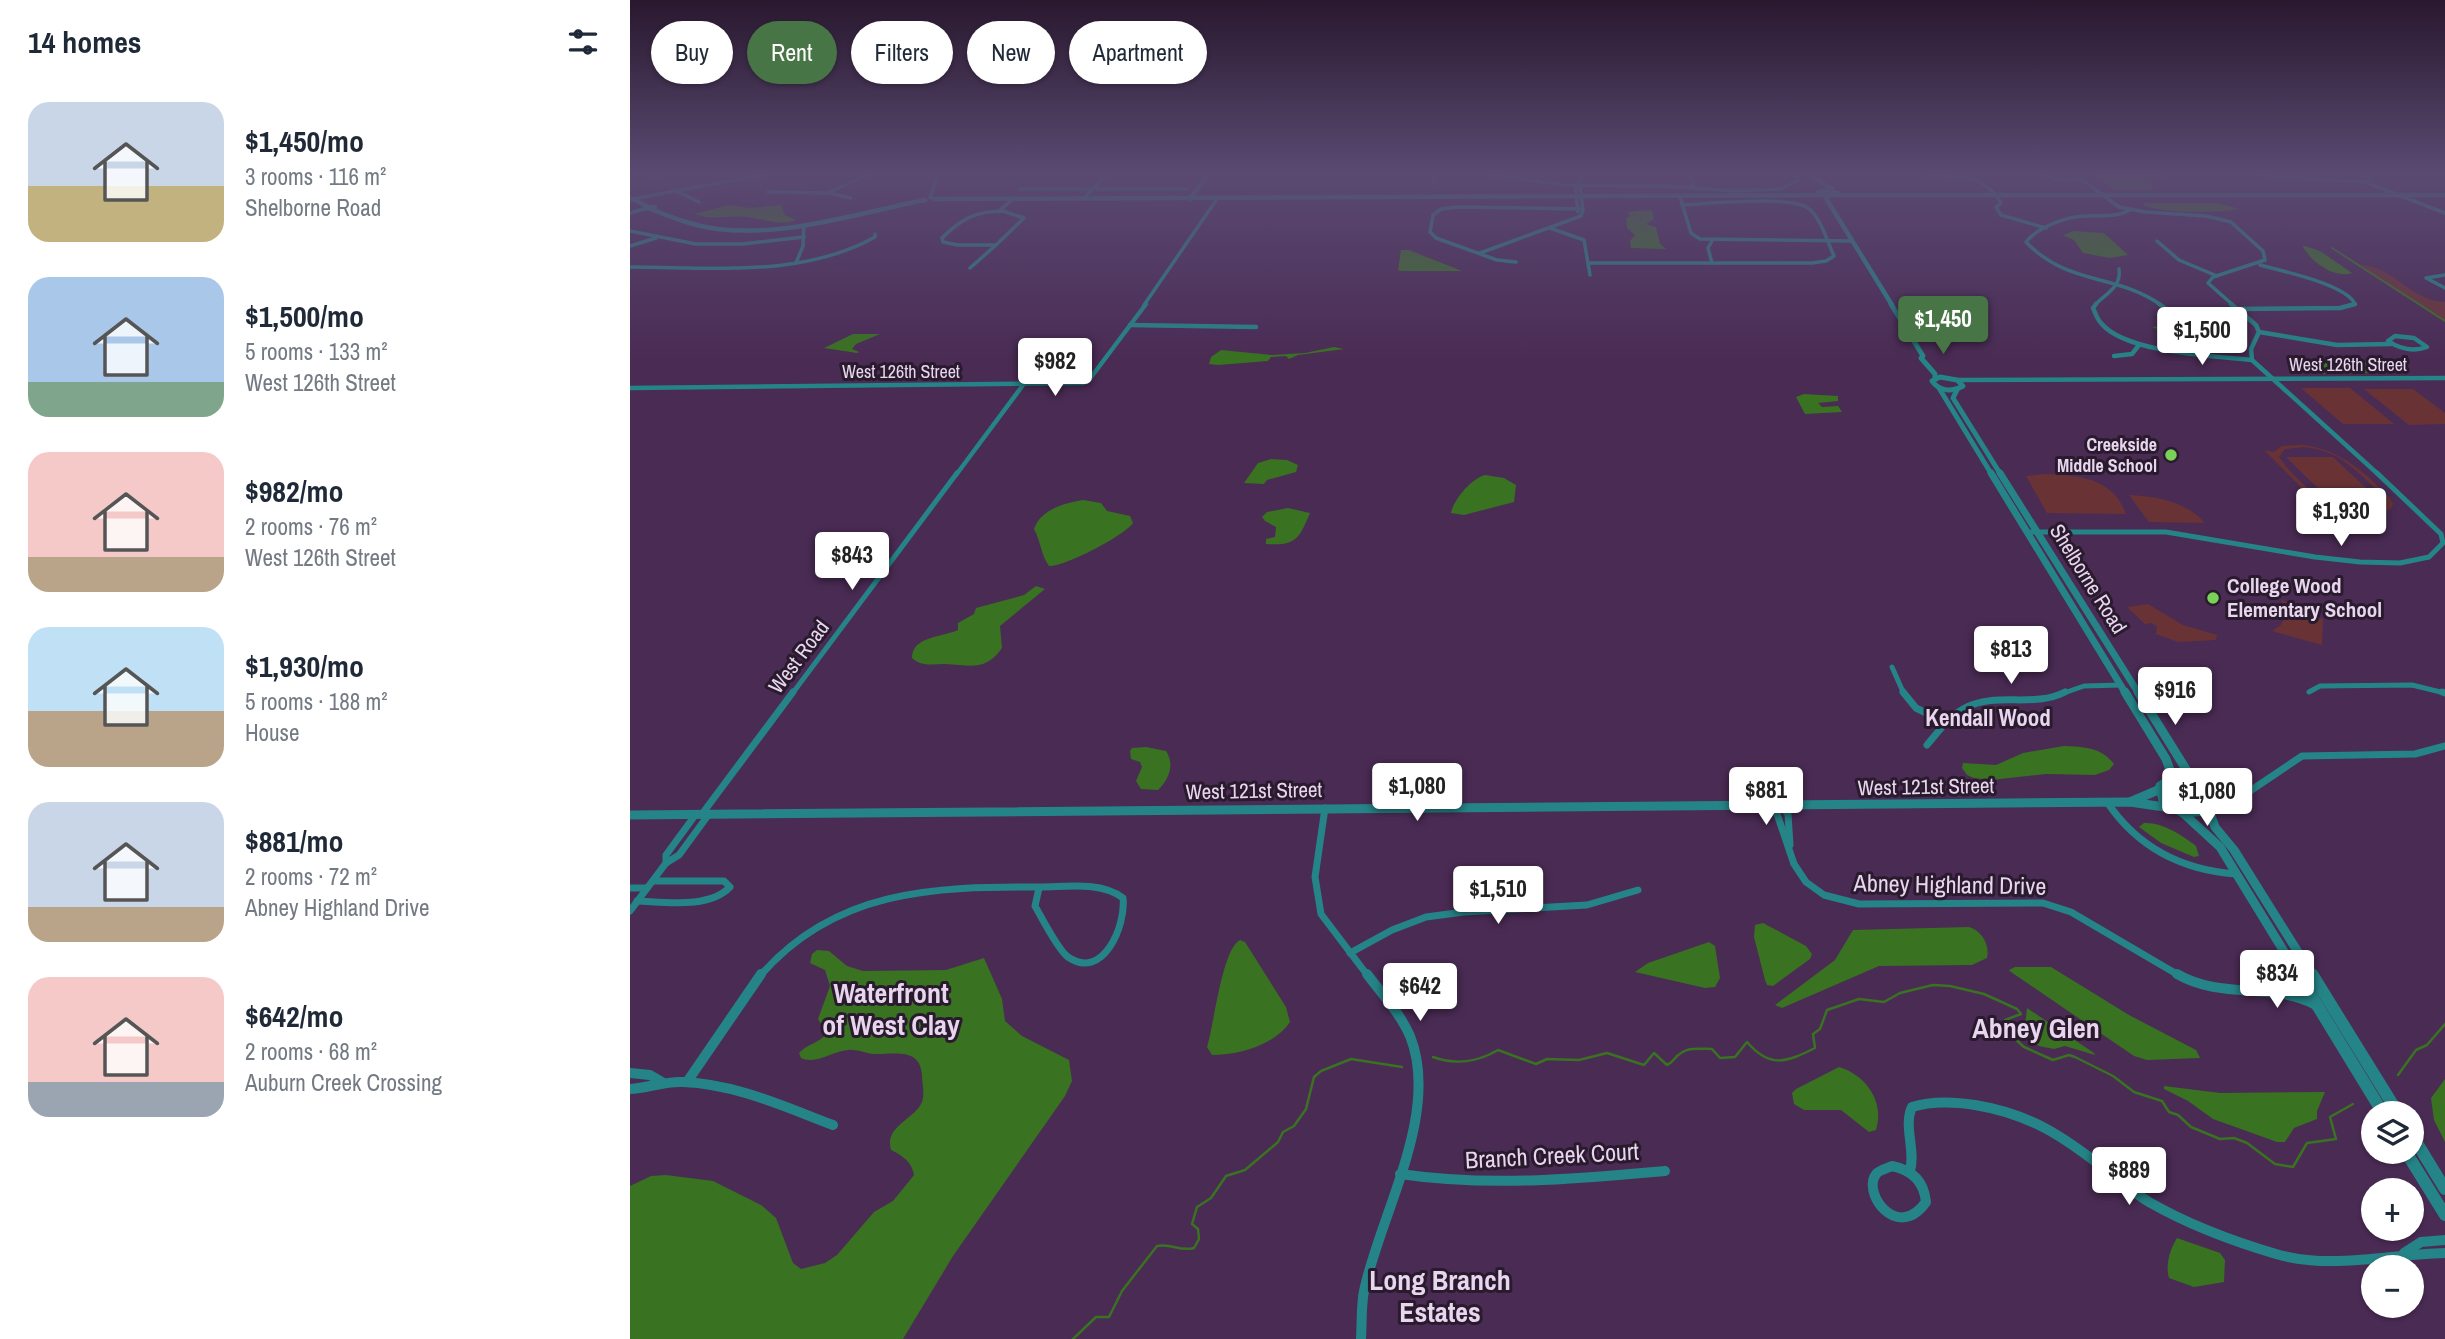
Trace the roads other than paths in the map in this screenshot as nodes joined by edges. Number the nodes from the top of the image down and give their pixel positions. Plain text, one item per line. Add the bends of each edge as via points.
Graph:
1 (651, 235) edge
2 (874, 235) edge
3 (946, 235) edge
4 (1007, 235) edge
5 (1191, 235) edge
6 (1435, 235) edge
7 (1526, 235) edge
8 (1572, 235) edge
9 (1698, 235) edge
10 (1823, 235) edge
11 (1848, 235) edge
12 (2030, 235) edge
13 (2248, 235) edge
14 (658, 237) junction
15 (804, 237) joint
16 (1712, 241) junction
17 (1825, 241) junction
18 (1851, 241) junction
19 (2157, 241) dead end
20 (998, 245) junction
21 (630, 246) edge
22 (1478, 253) junction
23 (796, 262) junction
24 (1516, 262) dead end
25 (1712, 263) junction
26 (1589, 264) junction
27 (2259, 264) junction
28 (630, 267) edge
29 (970, 268) dead end
30 (2119, 269) dead end
31 (1590, 275) dead end
32 (2445, 275) edge
33 (2217, 276) junction
34 (2117, 285) junction
35 (2445, 288) edge
36 (2236, 309) junction
37 (2166, 313) dead end
38 (1130, 325) junction
39 (1256, 327) dead end
40 (2259, 332) junction
41 (2391, 344) junction
42 (2139, 345) junction
43 (1923, 356) junction
44 (2114, 356) dead end
45 (2252, 360) junction
46 (1935, 379) junction
47 (1955, 379) junction
48 (2272, 380) junction
49 (2445, 380) edge
50 (1023, 385) junction
51 (630, 388) edge
52 (1939, 388) junction
53 (1960, 389) junction
54 (2036, 532) junction
55 (2028, 533) junction
56 (1892, 667) dead end
57 (2121, 685) junction
58 (2309, 692) dead end
59 (2445, 693) edge
60 (1944, 722) junction
61 (1927, 745) dead end
62 (2445, 746) edge
63 (2166, 782) junction
64 (2198, 788) junction
65 (2158, 790) junction
66 (2218, 793) junction
67 (2130, 802) junction
68 (2107, 803) junction
69 (1782, 805) junction
70 (2209, 805) junction
71 (1325, 808) junction
72 (2171, 808) junction
73 (2183, 813) junction
74 (703, 814) junction
75 (630, 815) edge
76 (666, 863) junction
77 (2236, 874) junction
78 (650, 884) junction
79 (630, 888) edge
80 (1039, 888) junction
81 (1638, 890) dead end
82 (637, 901) junction
83 (630, 911) edge
84 (1350, 953) junction
85 (2300, 977) junction
86 (2244, 993) junction
87 (2318, 1008) junction
88 (630, 1073) edge
89 (662, 1082) junction
90 (687, 1082) junction
91 (630, 1088) edge
92 (2376, 1101) edge
93 (2391, 1101) edge
94 (833, 1125) dead end
95 (2424, 1155) edge
96 (2413, 1164) edge
97 (1665, 1171) dead end
98 (1910, 1171) junction
99 (1400, 1174) junction
100 (2445, 1189) edge
101 (2445, 1215) edge
102 (2445, 1240) edge
103 (2445, 1253) edge
104 (2403, 1254) junction
105 (1361, 1339) edge

1 - 14 street
2 - 23 street via 848,253
3 - 20 street via 945,243
4 - 20 street
5 - 38 street
6 - 22 street
7 - 22 street
8 - 26 street via 1584,240
9 - 16 street
10 - 17 street
11 - 18 street
12 - 34 street via 2026,241 2044,262
13 - 27 street via 2265,253
14 - 15 street via 722,244
14 - 21 street
15 - 23 street
16 - 17 street
16 - 25 street via 1708,248
17 - 18 street
17 - 25 street via 1833,258 1812,263
18 - 43 street
19 - 33 street via 2179,260
20 - 29 street
22 - 24 street
23 - 28 street
25 - 26 street
26 - 31 street
27 - 33 street
27 - 36 street via 2337,288 2355,304
30 - 34 street
32 - 35 street via 2426,278
33 - 36 street via 2209,285
34 - 37 street via 2153,297
34 - 42 street via 2095,303 2093,312 2113,334
36 - 40 street
38 - 39 street
38 - 50 street, West 126th Street via 1089,380
40 - 41 street via 2337,345
40 - 45 street via 2250,349
41 - 41 street via 2414,350 2427,347 2400,336 2389,338
42 - 44 street via 2132,354
42 - 45 street
43 - 46 street
43 - 47 street
45 - 48 street
46 - 47 street
46 - 52 street, Shelborne Road via 1933,384
47 - 48 street, West 126th Street
47 - 53 street via 1962,383
48 - 49 street, West 126th Street
48 - 53 street, West 126th Street via 1998,383
48 - 54 street via 2436,528 2443,541 2439,552 2416,561 2348,562 2168,532
50 - 51 street, West 126th Street
50 - 74 street, West Road
52 - 53 street
52 - 55 street, Shelborne Road
53 - 54 street, Shelborne Road via 1953,398
54 - 55 street
54 - 64 street, Shelborne Road
55 - 57 street, Shelborne Road
56 - 60 street via 1910,704
57 - 60 street via 2079,687 2050,699 1980,702
57 - 63 street, Shelborne Road via 2168,762
58 - 59 street via 2320,686 2412,685
60 - 61 street
62 - 66 street via 2414,754 2302,756 2254,790
63 - 64 street
63 - 65 street
64 - 66 street
64 - 70 street, Shelborne Road
65 - 67 street, West 121st Street
65 - 72 street
66 - 70 street
67 - 68 street, West 121st Street
67 - 72 street, West 121st Street
68 - 69 street, West 121st Street
68 - 77 street via 2125,829 2160,853 2199,869
69 - 71 street, West 121st Street
69 - 86 street, Abney Highland Drive via 1777,814 1794,864 1817,892 1859,904 2052,905 2182,977
70 - 73 street via 2197,815
70 - 93 street via 2211,822 2234,850
71 - 74 street, West 121st Street
71 - 84 street via 1315,889 1321,914
72 - 73 street, West 121st Street
73 - 77 street via 2214,840
74 - 75 street, West 121st Street
74 - 76 street, West Road via 679,855
74 - 76 street, West Road via 666,855
76 - 78 street, West Road
77 - 85 street
78 - 79 street
78 - 82 street, West Road
78 - 82 street via 724,881 730,887 714,900
80 - 80 street via 1105,888 1123,898 1125,906 1111,948 1092,961 1067,957 1035,906
80 - 90 street via 903,892 820,925 769,966
81 - 84 street via 1583,908 1436,915 1401,926
82 - 83 street, West Road
84 - 99 street via 1399,1016 1415,1050 1416,1111
85 - 86 street, Abney Highland Drive via 2299,983 2289,988
85 - 87 street
86 - 87 street, Abney Highland Drive via 2299,998
87 - 92 street
88 - 89 street
89 - 90 street
89 - 91 street
90 - 94 street via 735,1090
95 - 100 street
96 - 101 street
97 - 99 street, Branch Creek Court via 1495,1184
98 - 98 street via 1884,1168 1871,1185 1884,1210 1901,1218 1918,1215 1926,1202 1923,1185
98 - 104 street via 1915,1159 1907,1119 1912,1107 1924,1103 1986,1105 2055,1132 2147,1201 2228,1240 2307,1260 2355,1262
99 - 105 street via 1364,1292
102 - 104 street via 2421,1242
103 - 104 street

